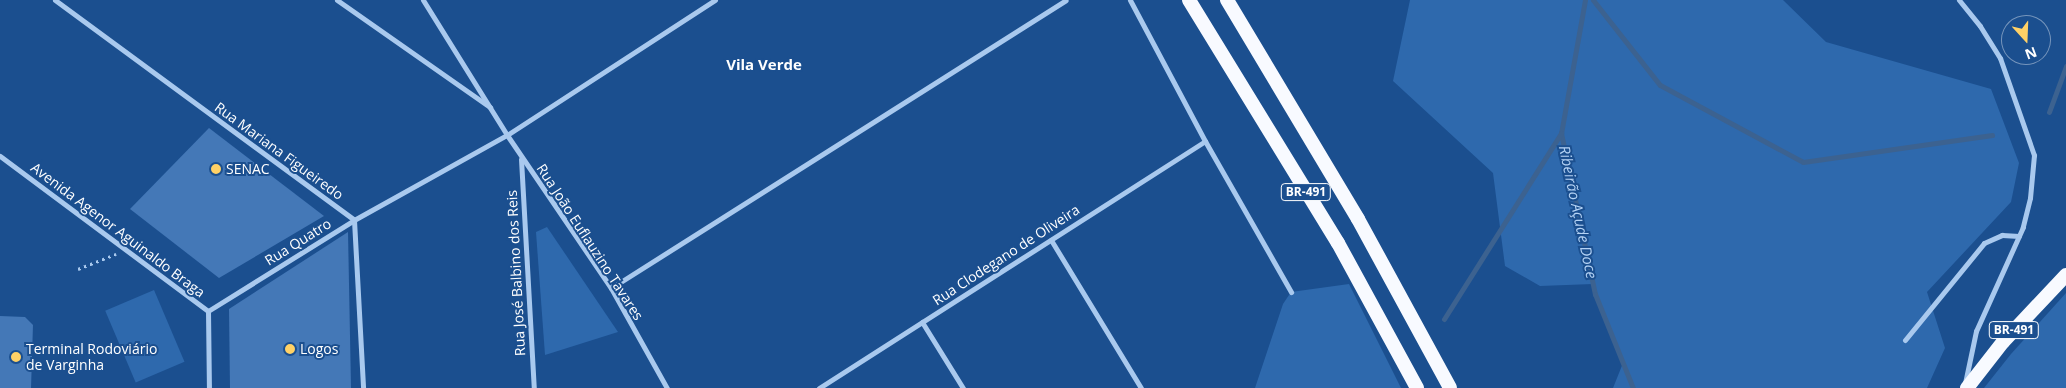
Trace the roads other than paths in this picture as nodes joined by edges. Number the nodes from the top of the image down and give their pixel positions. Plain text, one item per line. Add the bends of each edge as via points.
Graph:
1 (55, 0) edge
2 (337, 0) edge
3 (424, 0) edge
4 (715, 0) edge
5 (1066, 0) edge
6 (1130, 0) edge
7 (1189, 0) edge
8 (1226, 0) edge
9 (1959, 0) edge
10 (492, 109) junction
11 (507, 135) junction
12 (1205, 141) junction
13 (0, 156) edge
14 (521, 157) junction
15 (354, 220) junction
16 (2019, 236) junction
17 (1050, 240) junction
18 (2066, 275) edge
19 (611, 288) junction
20 (1291, 292) dead end
21 (208, 311) junction
22 (922, 322) junction
23 (1905, 340) dead end
24 (209, 388) edge
25 (363, 388) edge
26 (534, 388) edge
27 (667, 388) edge
28 (819, 388) edge
29 (963, 388) edge
30 (1141, 388) edge
31 (1417, 388) edge
32 (1450, 388) edge
33 (1965, 388) edge

1 - 15 street, Rua Mariana Figueiredo
2 - 10 street
3 - 10 street, Rua João Euflauzino Tavares
4 - 11 street, Rua Quatro
5 - 19 street
6 - 12 street
7 - 31 highway, BR-491 via 1338,243
8 - 32 highway, BR-491 via 1358,219
9 - 16 street via 2000,58 2034,155 2030,198
10 - 11 street, Rua João Euflauzino Tavares
11 - 14 street, Rua João Euflauzino Tavares
11 - 15 street, Rua Quatro
12 - 17 street, Rua Clodegano de Oliveira
12 - 20 street
13 - 21 street, Avenida Agenor Aguinaldo Braga
14 - 19 street, Rua João Euflauzino Tavares
14 - 26 street, Rua José Balbino dos Reis
15 - 21 street, Rua Quatro
15 - 25 street
16 - 23 street via 2002,235 1984,243
16 - 33 street via 1976,331
17 - 22 street, Rua Clodegano de Oliveira
17 - 30 street
18 - 33 highway, BR-491
19 - 27 street, Rua João Euflauzino Tavares
21 - 24 street, Avenida Agenor Aguinaldo Braga
22 - 28 street, Rua Clodegano de Oliveira
22 - 29 street

